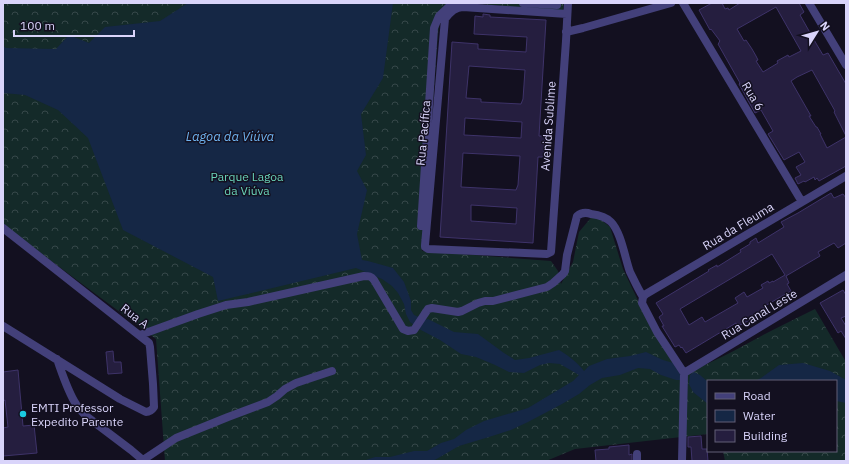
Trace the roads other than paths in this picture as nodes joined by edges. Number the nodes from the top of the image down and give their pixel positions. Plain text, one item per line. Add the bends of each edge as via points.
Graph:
1 (454, 3) edge
2 (523, 3) edge
3 (558, 3) edge
4 (568, 3) edge
5 (671, 3) edge
6 (683, 3) edge
7 (809, 3) edge
8 (567, 14) junction
9 (566, 32) junction
10 (846, 65) edge
11 (844, 178) edge
12 (846, 187) edge
13 (802, 202) junction
14 (3, 228) edge
15 (420, 251) dead end
16 (551, 251) joint
17 (846, 275) edge
18 (642, 297) junction
19 (3, 326) edge
20 (140, 336) junction
21 (57, 359) junction
22 (332, 371) dead end
23 (684, 373) junction
24 (143, 460) edge
25 (682, 461) edge

1 - 15 street via 439,16 434,28
2 - 3 street via 557,6
4 - 8 street, Avenida Sublime
5 - 9 street
6 - 13 street, Rua 6
7 - 10 street
8 - 9 street, Avenida Sublime
8 - 16 street, Rua Pacífica via 458,7 448,15 425,245 428,249 547,254
9 - 16 street, Avenida Sublime
11 - 12 street
11 - 13 street, Rua da Fleuma
13 - 18 street, Rua da Fleuma
14 - 20 street, Rua A
17 - 23 street, Rua Canal Leste
18 - 20 street via 630,272 617,229 608,220 585,212 577,216 565,271 553,284 478,303 458,312 430,308 411,331 403,329 374,280 364,276 226,306
18 - 23 street via 642,303 657,332
19 - 21 street, Rua A
20 - 21 street, Rua A via 150,347 154,407 149,412 120,399
21 - 24 street via 75,404 80,410
22 - 24 street via 296,383 268,402 176,438
23 - 25 street

